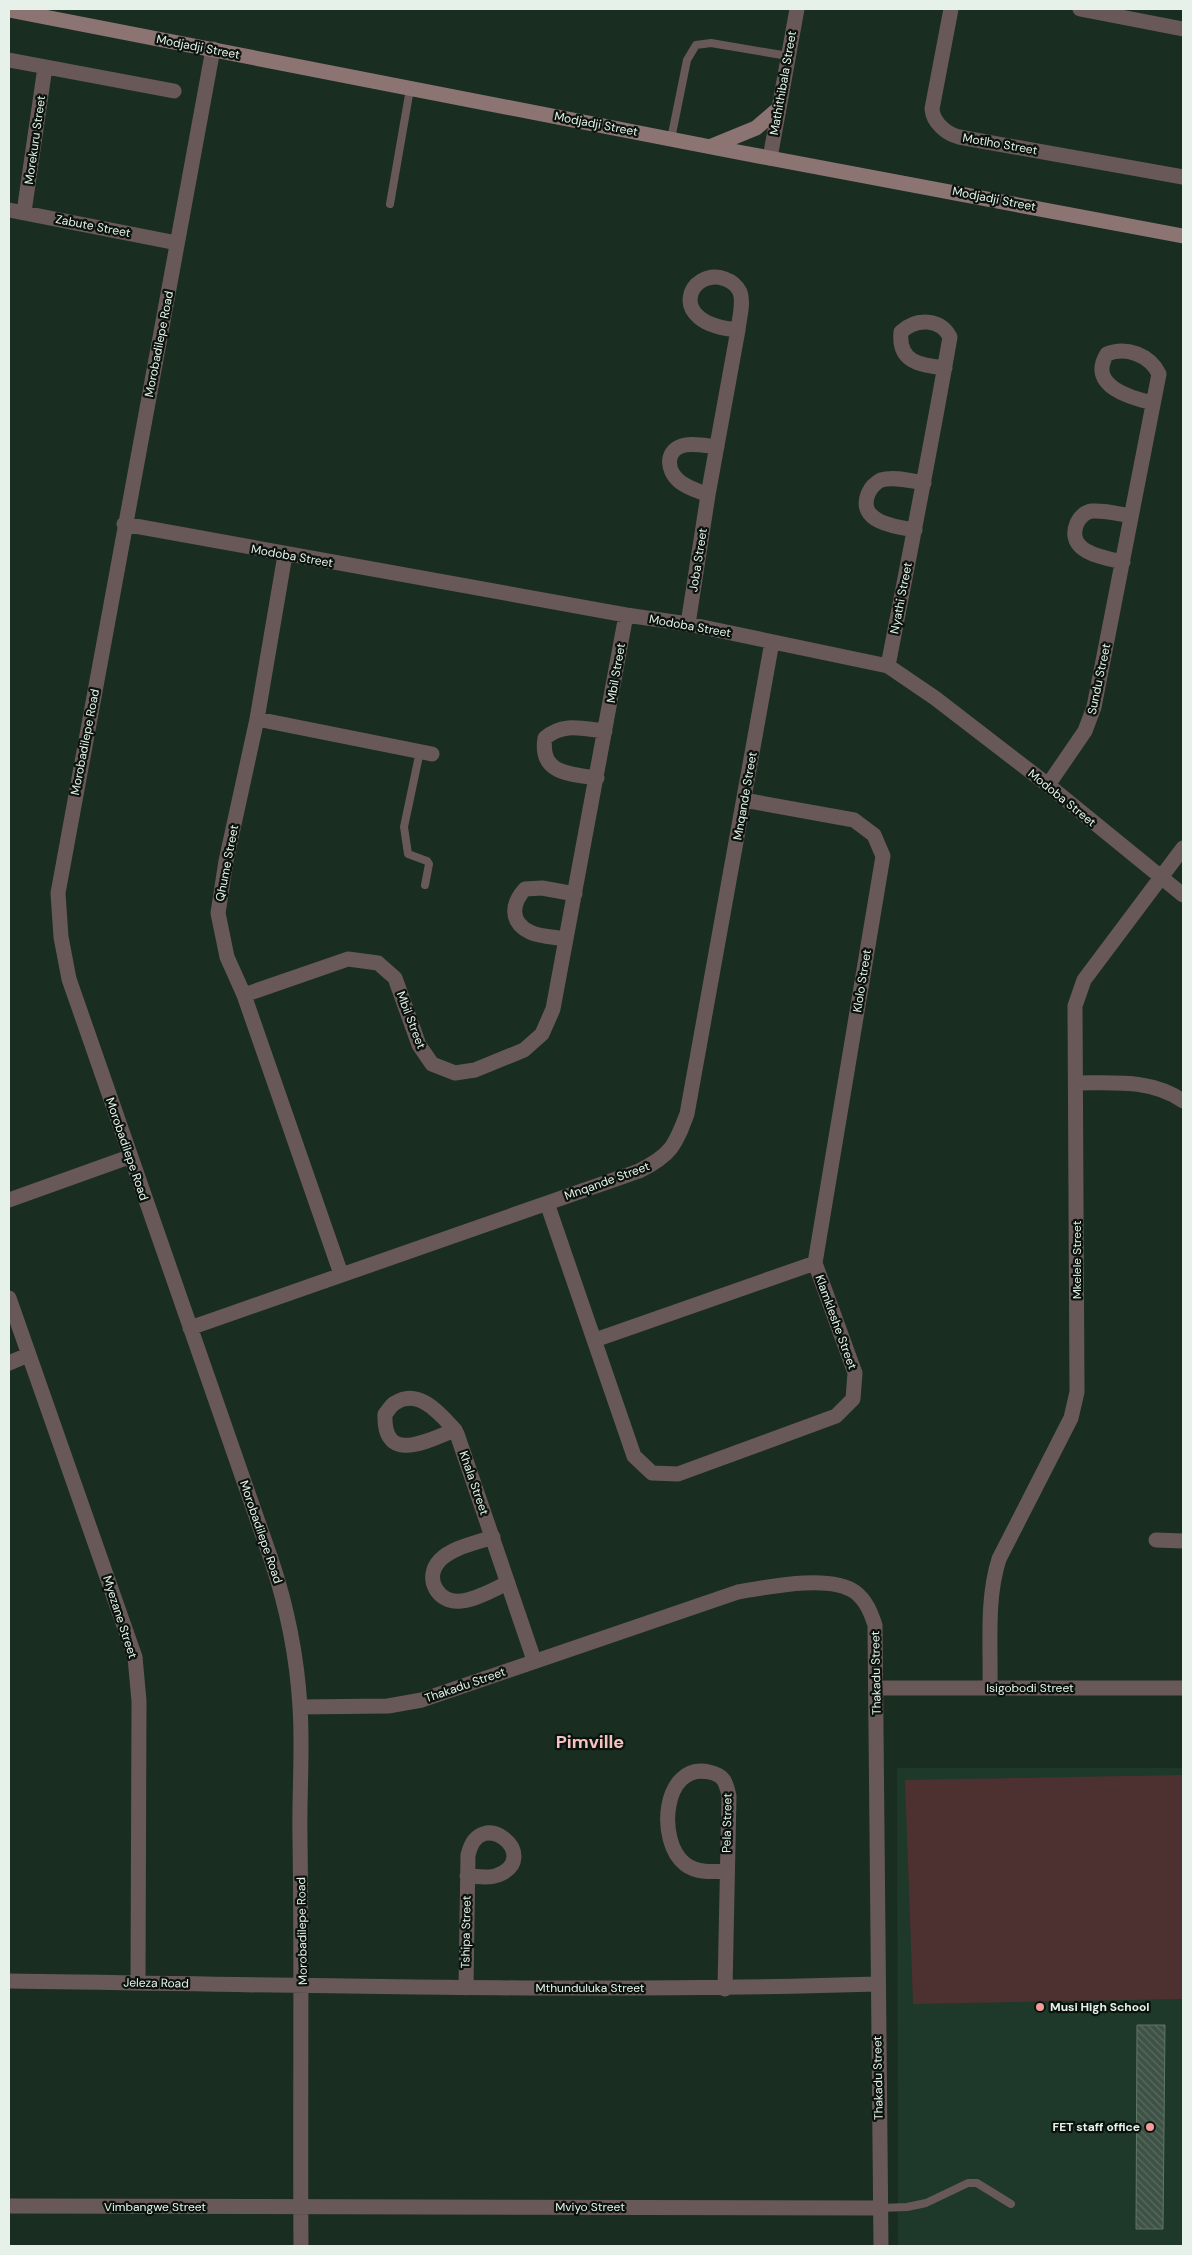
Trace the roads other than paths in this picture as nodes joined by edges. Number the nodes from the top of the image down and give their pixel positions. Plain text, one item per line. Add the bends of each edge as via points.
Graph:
1 (797, 9) edge
2 (951, 9) edge
3 (1080, 9) edge
4 (9, 10) edge
5 (1183, 29) edge
6 (213, 49) junction
7 (788, 56) junction
8 (9, 60) edge
9 (46, 67) junction
10 (410, 89) junction
11 (174, 91) dead end
12 (777, 110) junction
13 (672, 139) junction
14 (710, 147) junction
15 (770, 158) junction
16 (1183, 177) edge
17 (390, 204) dead end
18 (16, 211) edge
19 (1183, 236) edge
20 (178, 242) junction
21 (738, 330) dead end
22 (945, 368) dead end
23 (1153, 403) dead end
24 (716, 447) junction
25 (924, 483) junction
26 (708, 495) junction
27 (1131, 516) junction
28 (124, 524) junction
29 (915, 530) junction
30 (285, 555) junction
31 (1123, 562) junction
32 (626, 615) junction
33 (688, 624) junction
34 (772, 642) junction
35 (888, 666) junction
36 (256, 719) junction
37 (605, 731) junction
38 (426, 753) joint
39 (597, 778) junction
40 (1048, 785) junction
41 (744, 800) junction
42 (1183, 848) edge
43 (1159, 877) junction
44 (425, 885) dead end
45 (575, 894) junction
46 (1183, 895) edge
47 (566, 940) junction
48 (244, 995) junction
49 (1077, 1083) junction
50 (1183, 1101) edge
51 (129, 1157) junction
52 (9, 1200) edge
53 (547, 1203) junction
54 (815, 1262) junction
55 (341, 1274) junction
56 (9, 1298) edge
57 (190, 1328) junction
58 (595, 1340) junction
59 (28, 1355) junction
60 (9, 1363) edge
61 (455, 1430) dead end
62 (492, 1537) junction
63 (1156, 1540) dead end
64 (1183, 1541) edge
65 (508, 1583) junction
66 (534, 1660) junction
67 (877, 1688) junction
68 (990, 1688) junction
69 (1183, 1688) edge
70 (300, 1707) junction
71 (726, 1871) junction
72 (467, 1876) dead end
73 (9, 1981) edge
74 (138, 1983) junction
75 (877, 1984) junction
76 (302, 1987) junction
77 (466, 1988) junction
78 (725, 1989) junction
79 (1011, 2204) dead end
80 (9, 2206) edge
81 (301, 2208) junction
82 (880, 2208) junction
83 (301, 2246) edge
84 (881, 2246) edge

1 - 7 street, Mathithibala Street
2 - 16 street, Motlho Street via 932,110 934,118 947,132
3 - 5 street
4 - 6 street, Modjadji Street
6 - 10 street, Modjadji Street
6 - 20 street, Morobadilepe Road
7 - 12 street, Mathithibala Street
7 - 13 lane via 711,43 696,45 687,60
8 - 9 street
9 - 11 street
9 - 18 street, Morekuru Street
10 - 13 street, Modjadji Street
10 - 17 lane
12 - 14 street via 756,128
12 - 15 street, Mathithibala Street
13 - 14 street, Modjadji Street
14 - 15 street, Modjadji Street
15 - 19 street, Modjadji Street
18 - 20 street, Zabute Street
20 - 28 street, Morobadilepe Road
21 - 24 street, Joba Street
22 - 25 street, Nyathi Street
23 - 27 street, Sundu Street
24 - 26 street, Joba Street
24 - 26 street via 685,445 676,448 668,463 679,481
25 - 29 street, Nyathi Street
25 - 29 street via 882,480 873,485 867,498 869,513 875,519 891,526
26 - 33 street, Joba Street
27 - 31 street, Sundu Street
27 - 31 street via 1090,511 1080,517 1075,528 1076,540 1083,549 1099,557
28 - 30 street, Modoba Street
28 - 51 street, Morobadilepe Road via 58,893 61,937 69,979
29 - 35 street, Nyathi Street
30 - 32 street, Modoba Street
30 - 36 street, Qhume Street
31 - 40 street, Sundu Street via 1094,707 1084,731
32 - 33 street, Modoba Street
32 - 37 street, Mbil Street
33 - 34 street, Modoba Street
34 - 35 street, Modoba Street
34 - 41 street, Mnqande Street
35 - 40 street, Modoba Street
36 - 38 street
36 - 48 street, Qhume Street via 218,913 227,957
37 - 39 street, Mbil Street
37 - 39 street via 570,727 555,730 544,744 548,763 560,772
38 - 44 lane via 404,833 408,854 429,864
39 - 45 street, Mbil Street
40 - 43 street, Modoba Street
41 - 53 street, Mnqande Street via 687,1114 677,1142 660,1160 639,1171
41 - 54 street, Klolo Street via 854,820 874,835 883,856
42 - 43 street, Mkelele Street
43 - 46 street, Modoba Street
43 - 49 street, Mkelele Street via 1084,980 1075,1006
45 - 47 street, Mbil Street
45 - 47 street via 542,888 525,889 516,899 514,913 520,924 530,932
47 - 48 street, Mbil Street via 553,1009 542,1034 524,1050 475,1070 455,1073 432,1064 419,1045 396,978 378,963 348,959
48 - 55 street, Qhume Street
49 - 50 street via 1146,1084
49 - 68 street, Mkelele Street via 1077,1392 1071,1418 994,1574
51 - 52 street
51 - 57 street, Morobadilepe Road
53 - 55 street, Mnqande Street
53 - 58 street, Klamkleshe Street
54 - 58 street, Klamkleshe Street
54 - 58 street, Klamkleshe Street via 854,1373 853,1399 836,1416 678,1474 652,1474 634,1456
55 - 57 street, Mnqande Street
56 - 59 street, Myezane Street
57 - 70 street, Morobadilepe Road via 284,1598 294,1646
59 - 60 street
59 - 74 street, Myezane Street via 135,1657 139,1701
61 - 62 street, Khala Street
62 - 65 street, Khala Street
62 - 65 street via 452,1552 439,1561 433,1573 434,1586 450,1601 463,1601
63 - 64 street
65 - 66 street, Khala Street
66 - 67 street, Thakadu Street via 738,1592 777,1586 838,1584 856,1593 868,1607 875,1625
66 - 70 street, Thakadu Street via 422,1700 388,1706
67 - 68 street, Isigobodi Street
67 - 75 street, Thakadu Street
68 - 69 street, Isigobodi Street
70 - 76 street, Morobadilepe Road
71 - 71 street, Pela Street via 729,1796 726,1781 718,1774 698,1771 688,1775 673,1791 668,1805 668,1836 674,1852 686,1865 708,1872
71 - 78 street, Pela Street
72 - 77 street, Tshipa Street
73 - 74 street, Jeleza Road
74 - 76 street, Jeleza Road
75 - 78 street, Mthunduluka Street
75 - 82 street, Thakadu Street
76 - 77 street, Mthunduluka Street
76 - 81 street, Morobadilepe Road
77 - 78 street, Mthunduluka Street
79 - 82 lane via 977,2183 968,2183 926,2203
80 - 81 street, Vimbangwe Street
81 - 82 street, Mviyo Street
81 - 83 street, Morobadilepe Road
82 - 84 street, Thakadu Street

